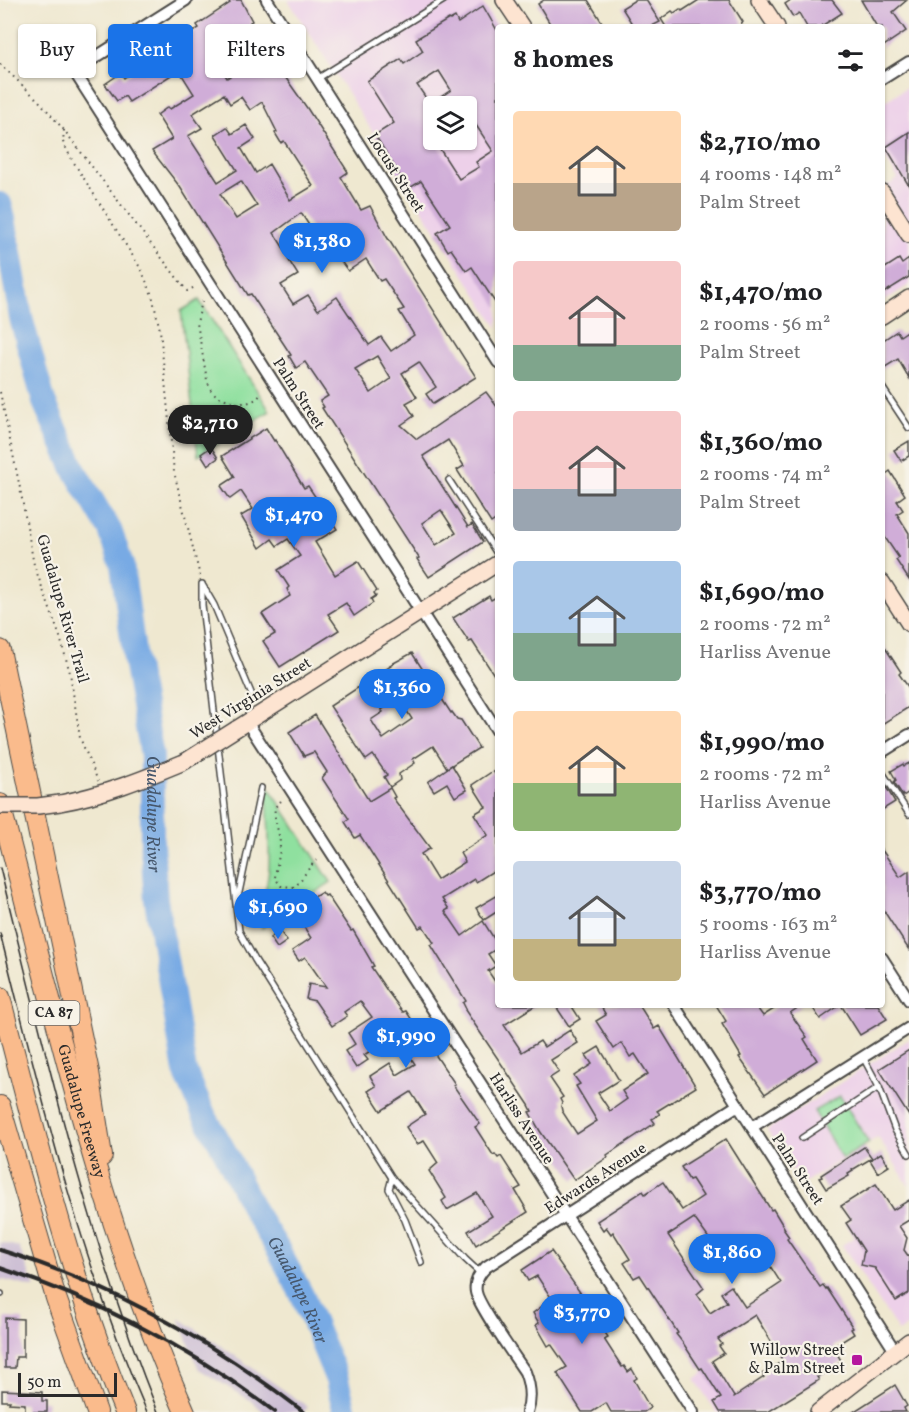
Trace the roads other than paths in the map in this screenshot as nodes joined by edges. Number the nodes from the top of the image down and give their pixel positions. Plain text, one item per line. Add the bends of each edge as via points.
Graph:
1 (186, 0) edge
2 (267, 0) edge
3 (444, 0) edge
4 (504, 0) edge
5 (759, 0) edge
6 (520, 24) edge
7 (775, 24) edge
8 (909, 62) edge
9 (885, 77) edge
10 (317, 79) junction
11 (885, 197) edge
12 (909, 235) edge
13 (909, 298) edge
14 (885, 314) edge
15 (495, 357) edge
16 (885, 392) edge
17 (909, 428) edge
18 (449, 480) dead end
19 (495, 550) edge
20 (495, 565) edge
21 (885, 587) edge
22 (421, 613) junction
23 (909, 624) edge
24 (0, 638) edge
25 (0, 650) edge
26 (4, 671) junction
27 (254, 700) dead end
28 (242, 726) junction
29 (495, 727) edge
30 (909, 735) edge
31 (885, 750) edge
32 (885, 777) edge
33 (261, 788) dead end
34 (0, 805) edge
35 (909, 814) edge
36 (236, 907) junction
37 (885, 963) edge
38 (0, 997) edge
39 (909, 1000) edge
40 (676, 1008) edge
41 (909, 1028) edge
42 (862, 1056) junction
43 (879, 1087) junction
44 (738, 1105) junction
45 (0, 1106) edge
46 (752, 1127) junction
47 (802, 1138) dead end
48 (909, 1154) edge
49 (392, 1178) junction
50 (566, 1216) junction
51 (111, 1221) junction
52 (421, 1262) dead end
53 (478, 1278) junction
54 (909, 1341) edge
55 (895, 1351) junction
56 (97, 1412) edge
57 (125, 1412) edge
58 (185, 1412) edge
59 (527, 1412) edge
60 (693, 1412) edge
61 (818, 1412) edge

1 - 22 street, Palm Street via 74,71
2 - 10 street, Locust Street
3 - 10 lane
4 - 6 street
5 - 7 street
8 - 9 street
10 - 15 street, Locust Street
11 - 12 street
13 - 14 street
16 - 17 lane
18 - 19 lane
20 - 22 street, West Virginia Street
21 - 23 street
22 - 28 street, West Virginia Street
22 - 29 street, Palm Street
24 - 26 highway
25 - 26 highway
26 - 51 highway via 89,1072
27 - 36 lane via 202,584
28 - 34 street, West Virginia Street, bridge via 184,762 120,788 60,803
28 - 50 street, Harliss Avenue
30 - 31 street
32 - 35 lane
33 - 36 lane
34 - 51 highway, Guadalupe Freeway / CA 87
36 - 49 lane via 239,931 255,960
37 - 39 street
38 - 57 highway, CA 87 via 61,1232
40 - 44 street, Palm Street
41 - 42 street
42 - 43 lane
42 - 46 street
43 - 47 lane
43 - 48 lane
44 - 46 street, Palm Street
44 - 50 street, Edwards Avenue
45 - 56 highway via 64,1323
46 - 55 street, Palm Street
49 - 52 lane via 390,1188
49 - 53 lane
50 - 53 street, Edwards Avenue
50 - 60 street, Harliss Avenue
51 - 58 highway, Guadalupe Freeway / CA 87
53 - 59 street via 477,1298 528,1380
54 - 55 street
55 - 61 street

